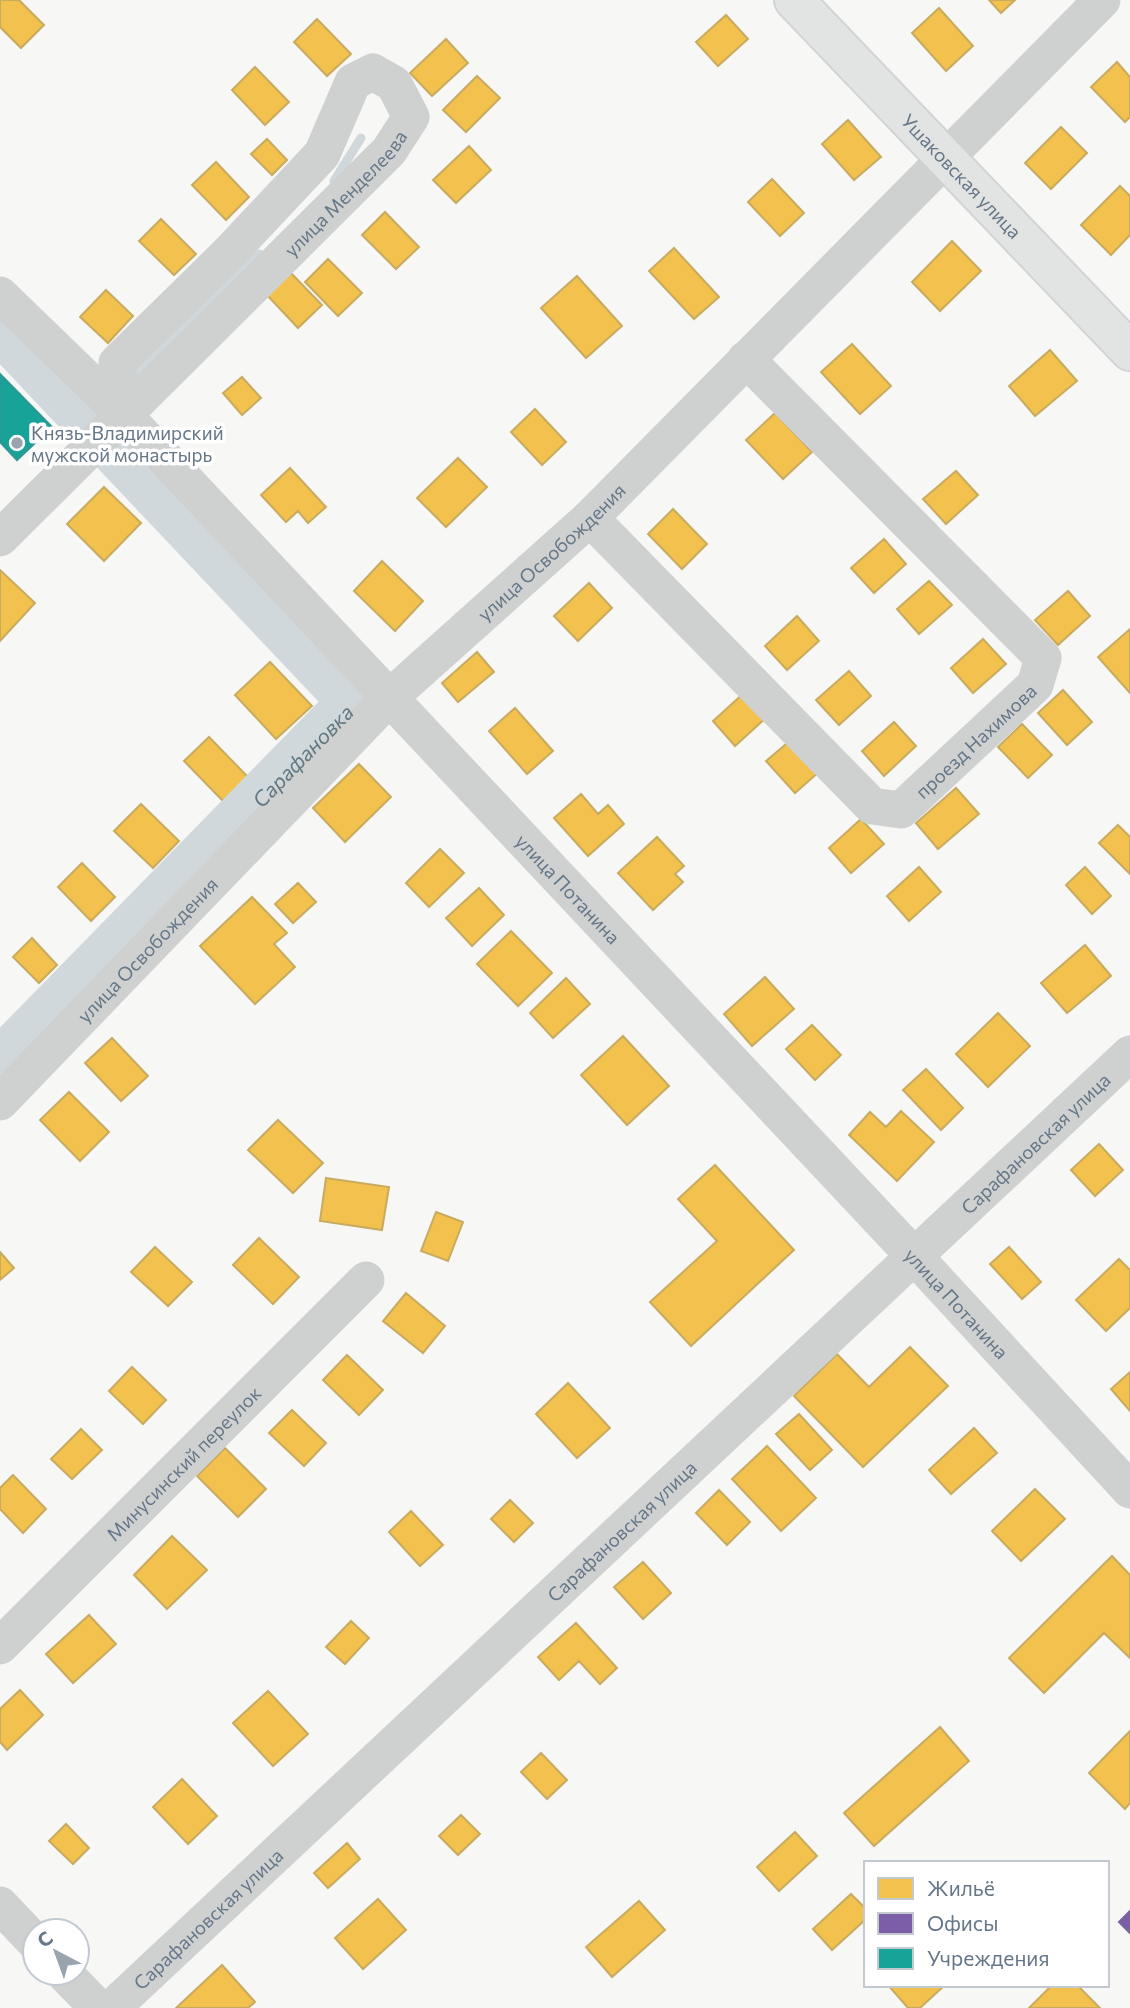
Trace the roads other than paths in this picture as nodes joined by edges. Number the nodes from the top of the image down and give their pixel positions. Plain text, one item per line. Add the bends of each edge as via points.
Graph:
1 (794, 0) edge
2 (1102, 0) edge
3 (944, 159) junction
4 (0, 295) edge
5 (1130, 351) edge
6 (746, 359) junction
7 (124, 415) junction
8 (590, 518) junction
9 (0, 538) edge
10 (389, 698) junction
11 (1130, 1054) edge
12 (0, 1102) edge
13 (915, 1257) junction
14 (366, 1280) dead end
15 (1130, 1490) edge
16 (0, 1646) edge
17 (0, 1905) edge
18 (21, 1927) edge
19 (77, 1987) edge
20 (97, 2008) edge
21 (112, 2008) edge

1 - 3 main road, Ушаковская улица
2 - 3 street, улица Освобождения
3 - 5 main road, Ушаковская улица
3 - 6 street, улица Освобождения
4 - 7 street, улица Потанина
6 - 8 street, улица Освобождения
6 - 8 street, проезд Нахимова via 1044,658 1035,685 901,810 872,806
7 - 7 street, улица Менделеева via 390,150 411,117 394,84 373,72 353,82 322,154 117,363
7 - 9 street, улица Менделеева
7 - 10 street, улица Потанина
8 - 10 street, улица Освобождения
10 - 12 street, улица Освобождения
10 - 13 street, улица Потанина
11 - 13 street, Сарафановская улица
13 - 15 street, улица Потанина
13 - 21 street, Сарафановская улица
14 - 16 street, Минусинский переулок
17 - 18 street
19 - 20 street

